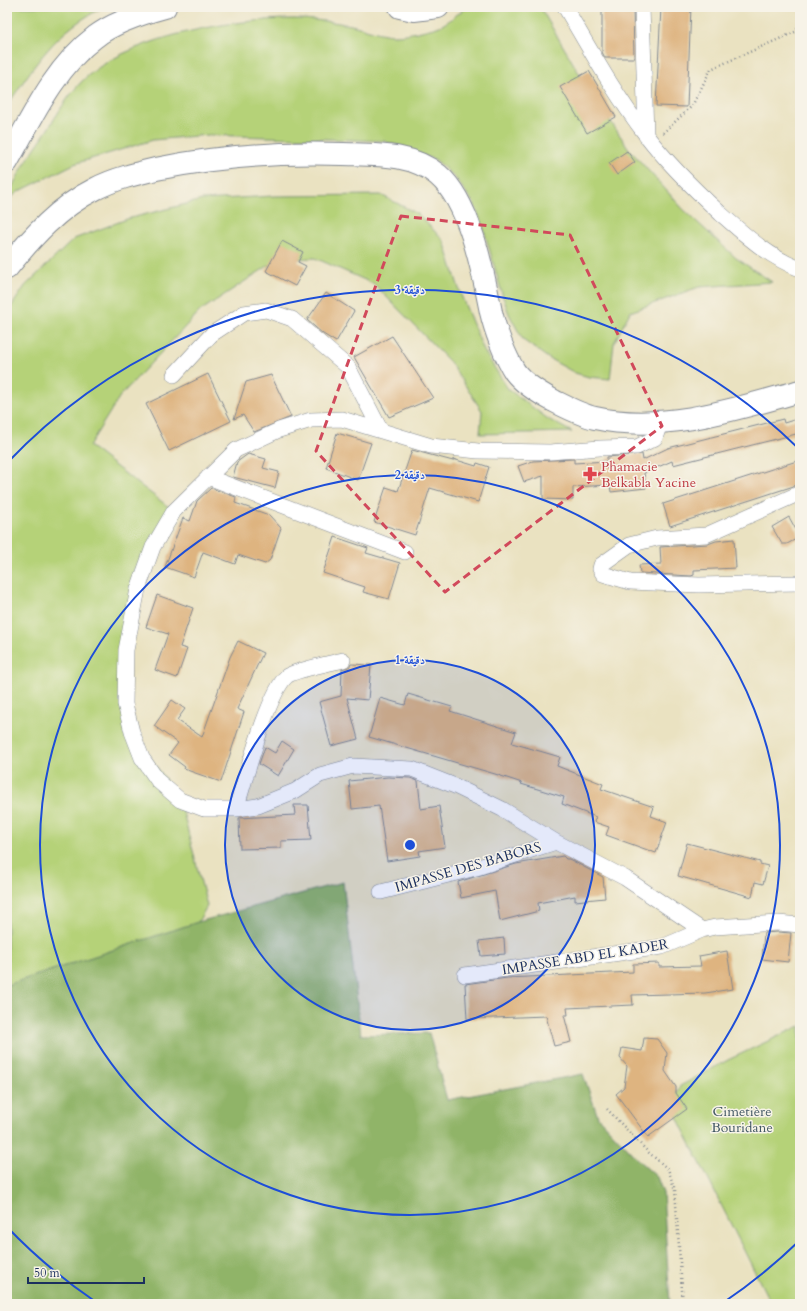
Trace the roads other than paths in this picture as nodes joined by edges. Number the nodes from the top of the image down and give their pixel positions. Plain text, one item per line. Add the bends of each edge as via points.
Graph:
1 (165, 7) edge
2 (400, 7) edge
3 (438, 7) edge
4 (565, 7) edge
5 (642, 7) edge
6 (650, 139) junction
7 (7, 162) edge
8 (7, 268) edge
9 (800, 269) edge
10 (174, 375) dead end
11 (800, 391) edge
12 (661, 421) junction
13 (380, 429) junction
14 (208, 477) junction
15 (800, 493) edge
16 (405, 552) dead end
17 (800, 583) edge
18 (343, 660) dead end
19 (236, 809) junction
20 (556, 842) junction
21 (380, 892) dead end
22 (800, 924) edge
23 (702, 930) junction
24 (465, 975) dead end

1 - 7 main road via 116,25 95,36 56,80
2 - 3 main road via 414,10
4 - 6 street via 602,69
5 - 6 street
6 - 9 street via 699,193 750,240 782,262
8 - 12 main road via 47,223 94,189 120,178 202,160 298,152 388,156 416,162 438,175 455,194 482,267 492,316 516,373 544,396 577,412 621,422
10 - 13 street via 212,334 244,313 266,310 292,319 348,367
11 - 12 main road via 711,414
12 - 13 street via 655,438 637,447 550,452 478,451 431,446
13 - 14 street via 342,419 311,420 279,430 236,450
14 - 16 street
14 - 19 street via 174,511 153,547 138,589 126,650 126,704 132,732 142,758 158,780 180,800 204,808
15 - 17 street via 706,535 657,538 629,545 601,565 600,569 603,574 630,582 699,585
18 - 19 street via 289,675 280,683 269,705
19 - 20 street via 258,806 295,791 320,775 353,766 412,769 502,809
20 - 21 street, IMPASSE DES BABORS via 476,868
20 - 23 street via 625,878
22 - 23 street, IMPASSE ABD EL KADER via 778,923
23 - 24 street, IMPASSE ABD EL KADER via 662,947

